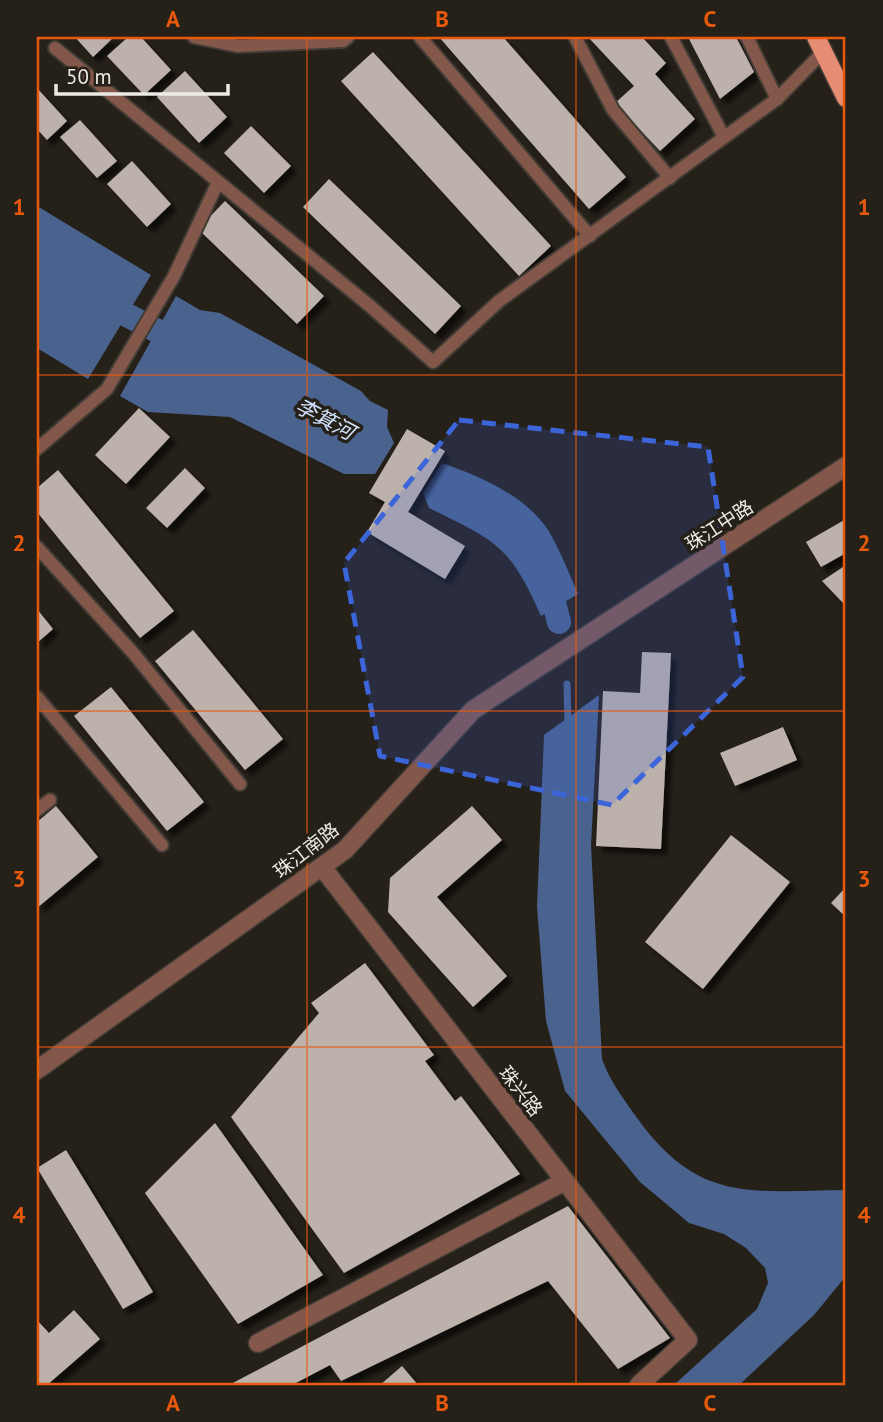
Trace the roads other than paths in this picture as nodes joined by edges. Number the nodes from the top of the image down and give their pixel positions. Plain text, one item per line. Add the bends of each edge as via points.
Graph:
1 (194, 37) edge
2 (348, 37) edge
3 (420, 37) edge
4 (575, 37) edge
5 (671, 37) edge
6 (747, 37) edge
7 (820, 45) edge
8 (55, 48) dead end
9 (846, 98) edge
10 (777, 99) junction
11 (724, 137) junction
12 (670, 178) junction
13 (218, 182) junction
14 (590, 236) junction
15 (37, 449) edge
16 (846, 466) edge
17 (37, 547) edge
18 (616, 618) joint
19 (37, 697) edge
20 (240, 784) dead end
21 (50, 800) dead end
22 (37, 810) edge
23 (162, 845) dead end
24 (322, 867) junction
25 (37, 1070) edge
26 (565, 1181) junction
27 (258, 1343) dead end
28 (639, 1385) edge

1 - 2 lane via 238,46 343,41
3 - 14 lane
4 - 12 lane via 613,110
5 - 11 lane
6 - 10 lane
7 - 9 main road
7 - 10 lane
8 - 13 lane
10 - 11 lane
11 - 12 lane
12 - 14 lane
13 - 14 lane via 433,362 499,302
13 - 15 lane via 170,282 107,389
16 - 18 street, 珠江中路
17 - 20 lane via 134,654
18 - 24 street, 珠江南路 via 473,710 345,850
19 - 23 lane
21 - 22 lane
24 - 25 street, 珠江南路
24 - 26 street, 珠兴路
26 - 27 street
26 - 28 street, 珠兴路 via 688,1340

